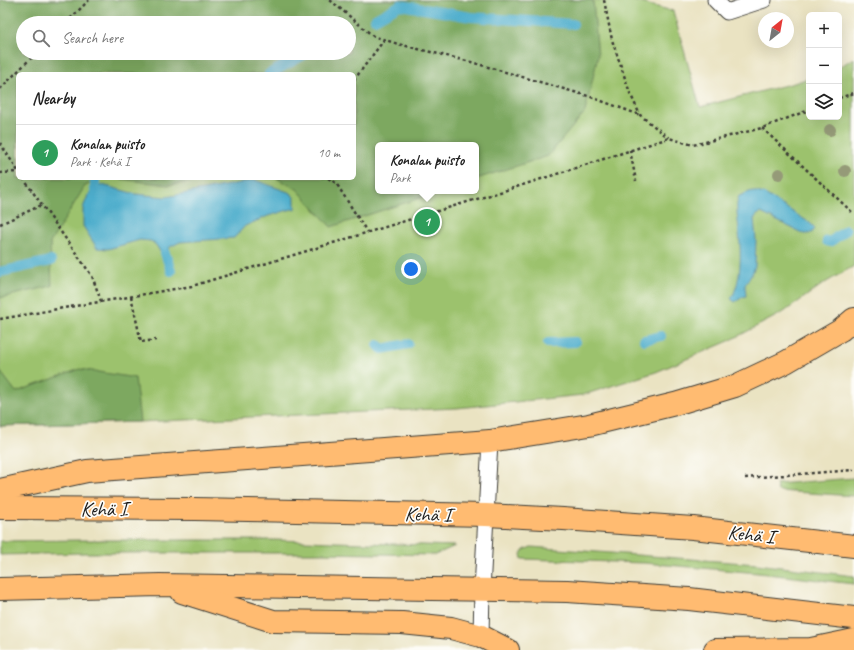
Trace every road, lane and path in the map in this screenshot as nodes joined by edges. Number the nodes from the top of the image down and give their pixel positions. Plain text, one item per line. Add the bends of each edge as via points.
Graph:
1 (88, 0) edge
2 (330, 0) edge
3 (604, 0) edge
4 (715, 0) edge
5 (764, 0) edge
6 (73, 16) edge
7 (349, 16) edge
8 (356, 22) edge
9 (384, 40) junction
10 (29, 60) edge
11 (17, 72) edge
12 (16, 73) edge
13 (356, 77) edge
14 (0, 89) edge
15 (854, 93) edge
16 (842, 97) edge
17 (806, 111) edge
18 (640, 115) junction
19 (762, 128) junction
20 (669, 138) junction
21 (0, 143) edge
22 (630, 150) junction
23 (16, 169) edge
24 (16, 172) edge
25 (0, 173) edge
26 (24, 180) edge
27 (331, 180) edge
28 (636, 181) dead end
29 (42, 205) junction
30 (854, 214) edge
31 (0, 224) edge
32 (367, 232) junction
33 (131, 296) junction
34 (101, 301) junction
35 (0, 319) edge
36 (854, 319) edge
37 (156, 340) dead end
38 (490, 441) junction
39 (854, 470) edge
40 (745, 478) dead end
41 (0, 490) edge
42 (0, 508) edge
43 (486, 515) junction
44 (854, 546) edge
45 (160, 585) junction
46 (0, 588) edge
47 (482, 590) junction
48 (854, 618) edge
49 (481, 636) junction
50 (854, 640) edge
51 (508, 650) edge
52 (715, 650) edge

1 - 6 path
2 - 7 path
3 - 18 path via 612,40
4 - 5 lane via 727,12
8 - 9 path via 373,36
9 - 13 path
9 - 18 path via 472,62 588,96
10 - 11 path
12 - 14 path
15 - 16 path
17 - 19 path
18 - 20 path
19 - 20 path via 693,145
19 - 30 path
20 - 22 path
21 - 23 path
22 - 28 path
22 - 32 path
24 - 25 path
26 - 29 path
27 - 32 path via 336,183
29 - 31 path
29 - 34 path via 92,276
32 - 33 path via 192,286
33 - 34 path
33 - 37 path via 141,342
34 - 35 path
36 - 38 highway via 841,330 786,362 735,386 589,425
38 - 41 highway via 87,470
38 - 43 lane
39 - 40 path
42 - 43 highway, Kehä I
43 - 44 highway, Kehä I via 693,528
43 - 47 lane
45 - 46 highway
45 - 47 highway
45 - 49 highway via 273,621 402,623 451,628
47 - 48 highway via 567,591 689,599
47 - 49 lane
49 - 51 highway
50 - 52 highway via 811,649

